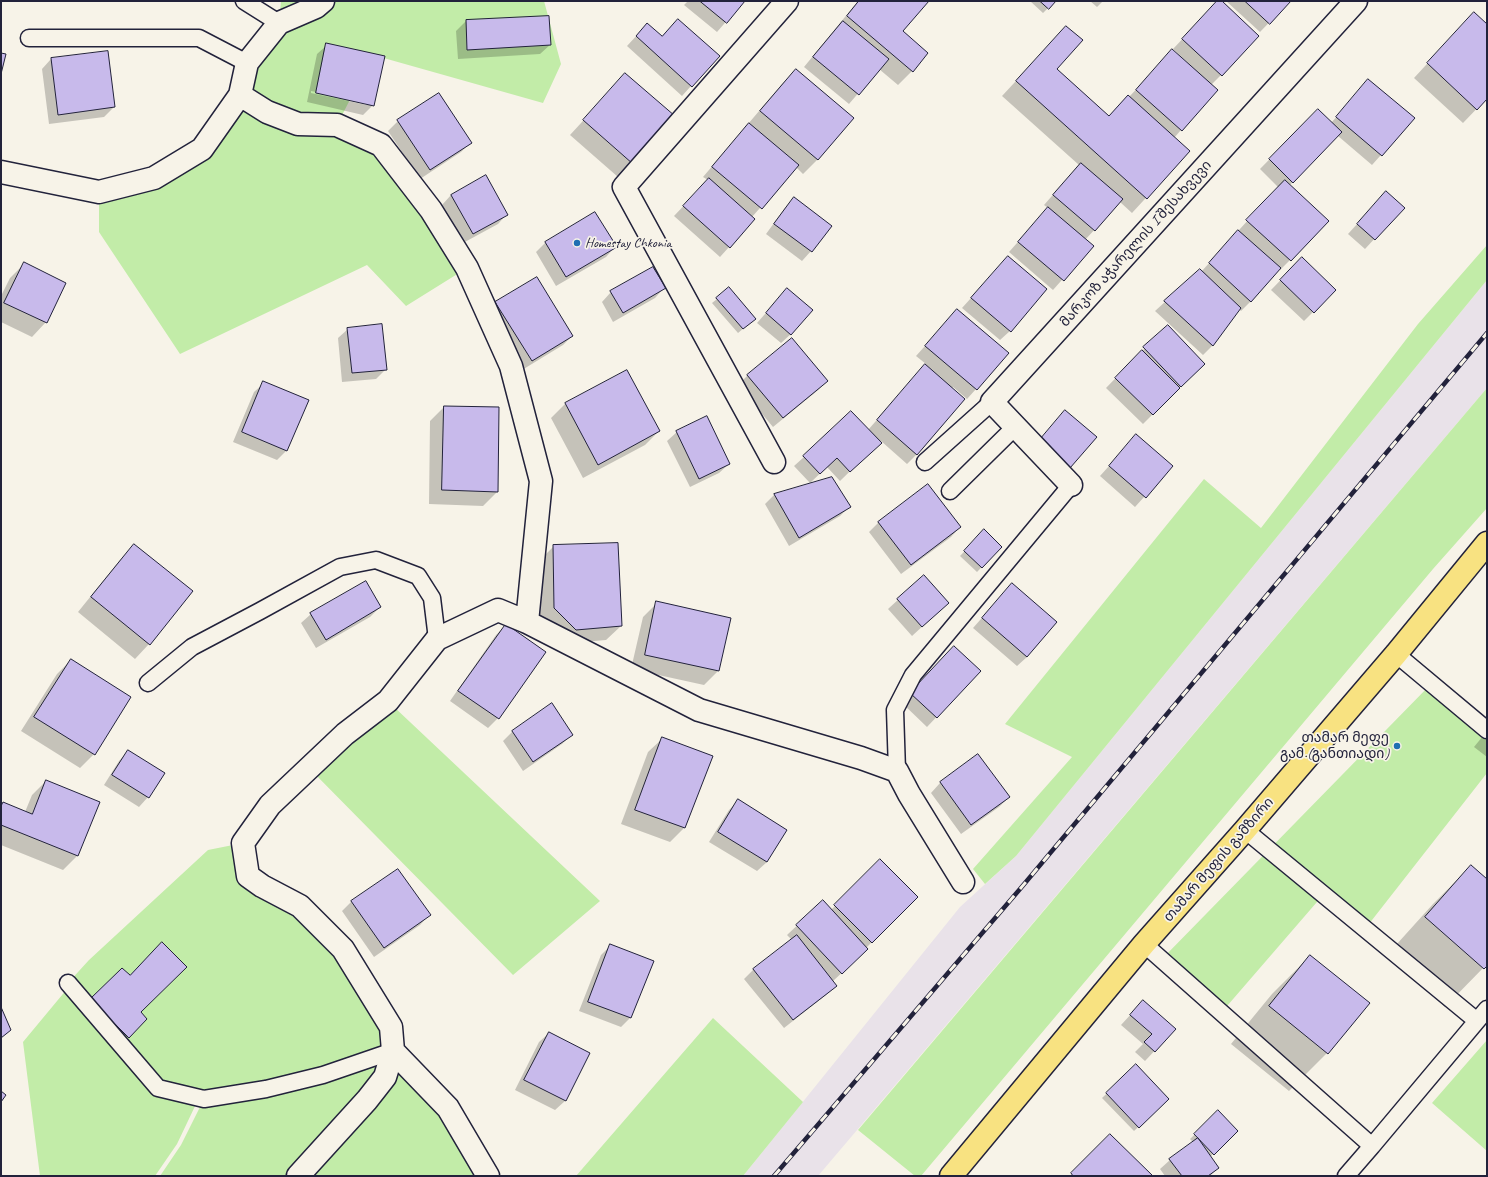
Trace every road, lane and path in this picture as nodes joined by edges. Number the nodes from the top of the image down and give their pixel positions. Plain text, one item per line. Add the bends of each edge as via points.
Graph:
1 (244, 1) edge
2 (323, 1) edge
3 (787, 1) edge
4 (1356, 1) edge
5 (279, 23) junction
6 (29, 38) dead end
7 (247, 63) junction
8 (240, 95) junction
9 (1, 172) edge
10 (992, 402) junction
11 (1015, 427) junction
12 (774, 462) dead end
13 (925, 462) dead end
14 (1071, 484) joint
15 (950, 490) dead end
16 (1487, 543) edge
17 (527, 622) junction
18 (437, 639) junction
19 (1396, 654) junction
20 (148, 683) dead end
21 (1485, 723) edge
22 (897, 771) junction
23 (1245, 830) junction
24 (964, 882) dead end
25 (1144, 944) junction
26 (68, 983) dead end
27 (1482, 1015) edge
28 (393, 1051) junction
29 (1372, 1146) junction
30 (298, 1176) edge
31 (488, 1176) edge
32 (951, 1176) edge
33 (1346, 1176) edge

1 - 5 lane
2 - 5 street via 316,7
3 - 12 street via 624,187
4 - 10 street, მარკოზ აჭარელის I შესახვევი
5 - 7 street
6 - 7 lane via 199,38
7 - 8 street
8 - 9 street via 202,149 154,178 99,192
8 - 17 street via 267,112 298,124 337,125 381,145 431,210 467,268 511,366 541,481
10 - 11 street
10 - 13 lane
11 - 14 street
11 - 15 lane
14 - 22 lane via 913,675 895,710
16 - 19 main road, თამარ მეფის გამზირი
17 - 18 street via 498,610
17 - 22 street via 699,710 862,758
18 - 20 lane via 432,598 418,576 376,560 340,567 192,647
18 - 28 street via 388,701 345,734 270,805 243,844 248,876 300,906 343,949 391,1027
19 - 21 lane
19 - 23 main road, თამარ მეფის გამზირი
22 - 24 street
23 - 25 main road, თამარ მეფის გამზირი
23 - 27 lane
25 - 29 lane
25 - 32 main road, თამარ მეფის გამზირი
26 - 28 lane via 158,1088 204,1099 266,1089 323,1075
27 - 29 lane
28 - 30 street via 385,1077
28 - 31 street via 448,1108
29 - 33 lane

